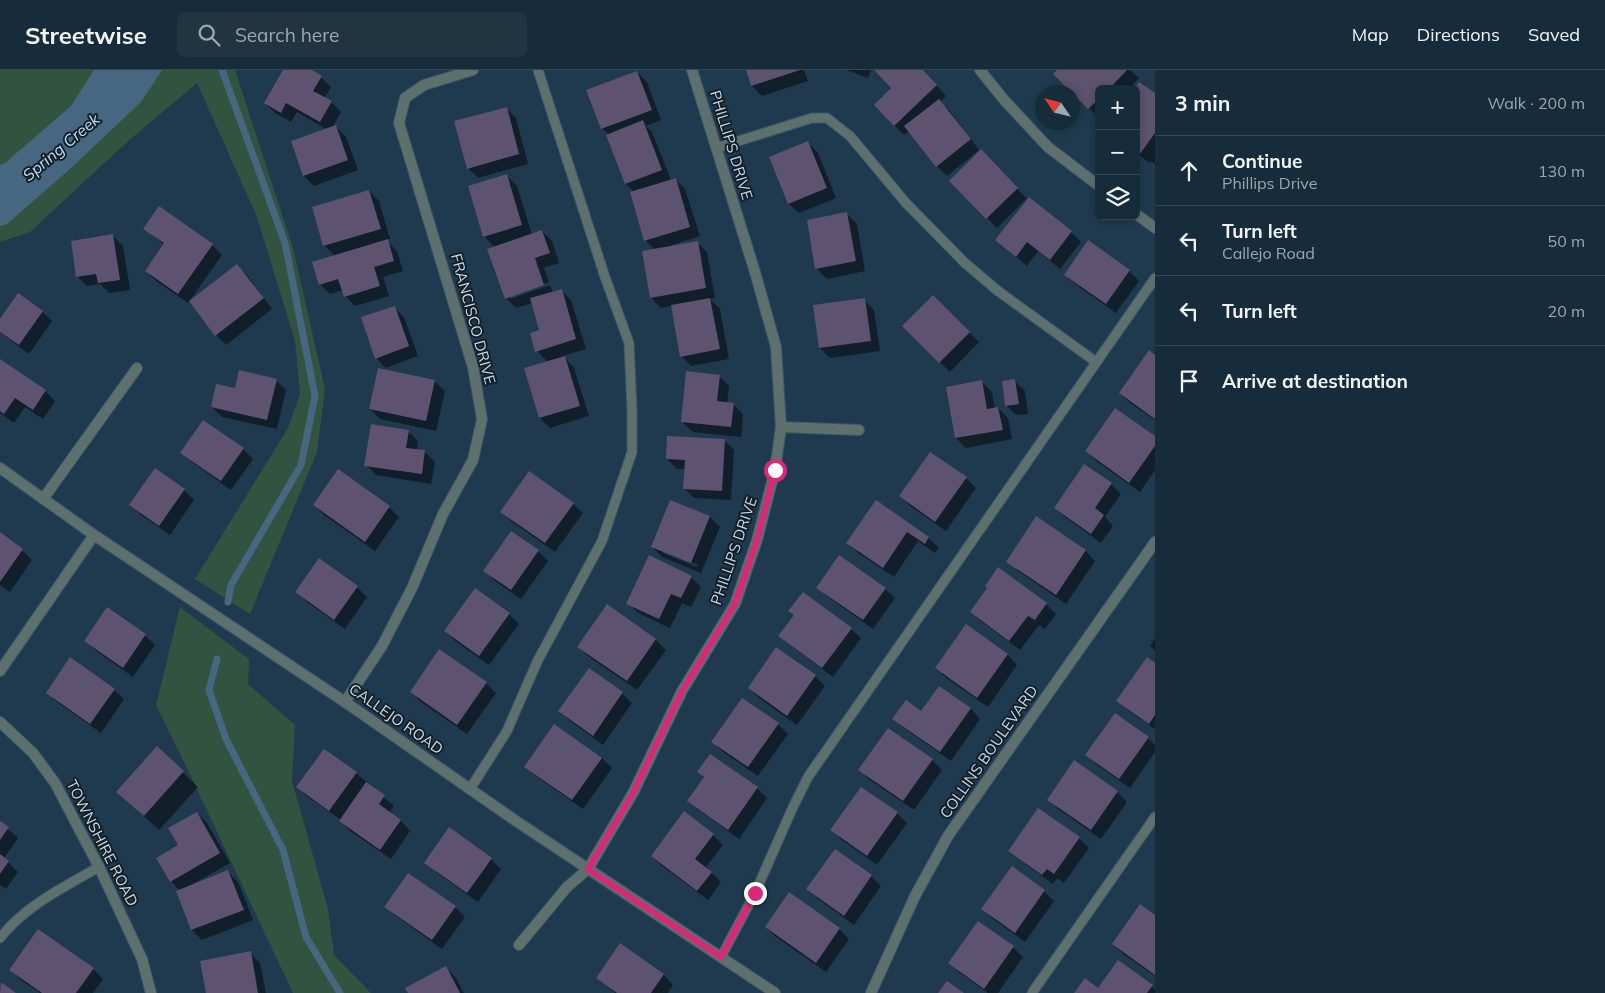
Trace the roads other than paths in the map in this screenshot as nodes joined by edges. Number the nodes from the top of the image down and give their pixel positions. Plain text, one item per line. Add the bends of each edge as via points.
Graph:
1 (473, 70) edge
2 (538, 70) edge
3 (692, 70) edge
4 (980, 70) edge
5 (716, 148) junction
6 (1095, 183) edge
7 (1140, 217) edge
8 (1155, 228) edge
9 (1155, 278) edge
10 (1096, 362) junction
11 (137, 368) dead end
12 (782, 427) junction
13 (859, 430) dead end
14 (0, 468) edge
15 (44, 499) junction
16 (94, 536) junction
17 (1155, 542) edge
18 (0, 670) edge
19 (346, 702) junction
20 (0, 722) edge
21 (470, 789) junction
22 (1155, 817) edge
23 (99, 867) junction
24 (588, 869) junction
25 (0, 938) edge
26 (519, 945) dead end
27 (721, 957) junction
28 (150, 993) edge
29 (775, 993) edge
30 (871, 993) edge
31 (1032, 993) edge

1 - 19 street, FRANCISCO DRIVE via 424,86 405,98 399,123 473,367 482,419 473,460 443,514 412,588 382,646
2 - 21 lane via 629,343 632,452 602,541 537,662 507,732
3 - 5 street, PHILLIPS DRIVE
4 - 6 street via 1048,146
5 - 10 lane via 812,118 827,118 850,136 906,203 964,263
5 - 12 street, PHILLIPS DRIVE via 776,348
7 - 8 street
9 - 10 lane
10 - 27 lane via 808,777 755,893
11 - 15 street
12 - 13 street
12 - 24 street, PHILLIPS DRIVE via 759,531 735,604 682,691 633,793
14 - 15 street, CALLEJO ROAD
15 - 16 street, CALLEJO ROAD
16 - 18 street
16 - 19 street, CALLEJO ROAD
17 - 30 street, COLLINS BOULEVARD via 948,836 915,896
19 - 21 street, CALLEJO ROAD
20 - 23 street, TOWNSHIRE ROAD via 33,753 55,783
21 - 24 street, CALLEJO ROAD
22 - 31 lane
23 - 25 lane via 49,896 11,924
23 - 28 street, TOWNSHIRE ROAD via 142,959
24 - 26 street via 566,887
24 - 27 street, CALLEJO ROAD
27 - 29 street, CALLEJO ROAD

